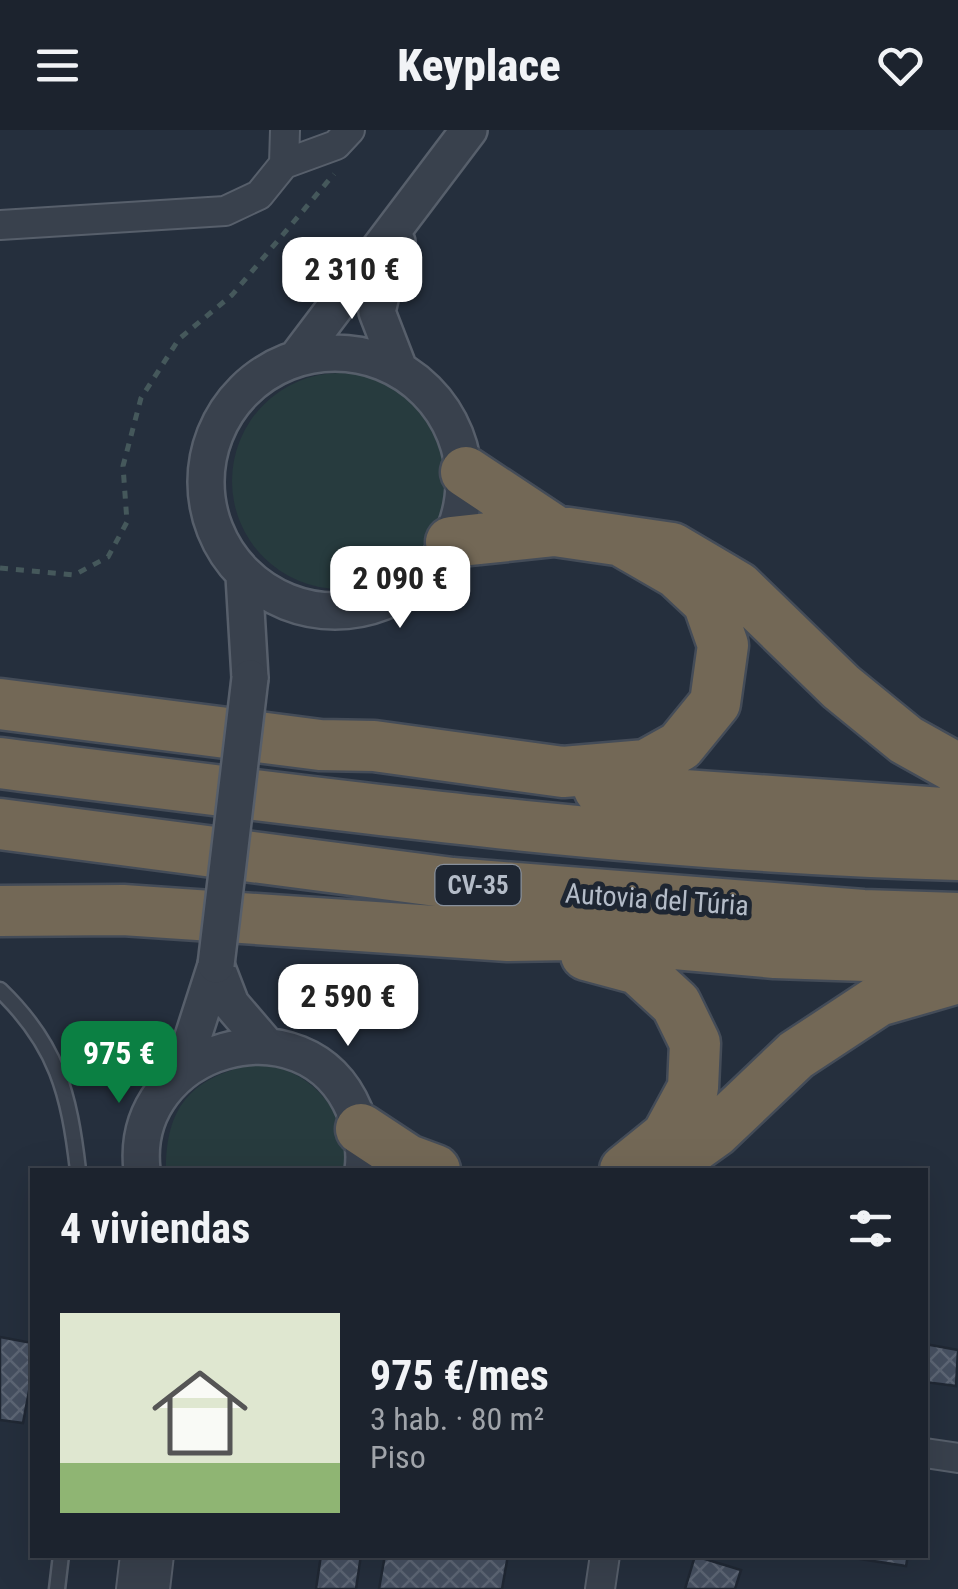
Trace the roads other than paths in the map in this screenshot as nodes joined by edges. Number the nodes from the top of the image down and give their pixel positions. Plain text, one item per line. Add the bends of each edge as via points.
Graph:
1 (285, 130) edge
2 (321, 130) edge
3 (329, 130) edge
4 (350, 130) edge
5 (469, 130) edge
6 (284, 164) junction
7 (416, 202) junction
8 (0, 224) edge
9 (296, 358) junction
10 (399, 369) junction
11 (466, 472) junction
12 (556, 531) junction
13 (451, 542) junction
14 (625, 543) junction
15 (244, 576) junction
16 (301, 608) junction
17 (250, 678) junction
18 (0, 704) edge
19 (320, 745) junction
20 (0, 763) edge
21 (958, 769) edge
22 (958, 814) edge
23 (0, 824) edge
24 (958, 855) edge
25 (0, 911) edge
26 (958, 918) edge
27 (508, 936) junction
28 (958, 959) edge
29 (216, 965) junction
30 (958, 978) edge
31 (0, 990) edge
32 (266, 1046) junction
33 (182, 1071) junction
34 (362, 1150) edge
35 (78, 1168) edge
36 (142, 1168) edge
37 (430, 1168) edge
38 (627, 1168) edge
39 (665, 1168) edge
40 (928, 1453) edge
41 (958, 1458) edge
42 (61, 1558) edge
43 (135, 1558) edge
44 (159, 1558) edge
45 (605, 1558) edge
46 (58, 1589) edge
47 (131, 1589) edge
48 (155, 1589) edge
49 (600, 1589) edge

1 - 6 street
2 - 3 street
4 - 6 street via 336,146
5 - 7 street
6 - 8 street via 259,195 225,211
7 - 9 street
7 - 10 street via 389,261 377,312
9 - 10 street via 331,352
9 - 15 street via 256,379 226,412 208,453 206,498 218,540
10 - 11 street via 432,395 456,431
11 - 12 highway
11 - 13 street via 464,508
12 - 13 highway
12 - 14 highway
13 - 16 street via 424,578 387,602 344,612
14 - 19 highway via 677,573 708,602 723,645 715,703 680,746 646,765 563,772
14 - 21 highway via 672,548 738,587 854,697 906,740
15 - 16 street
15 - 17 street
16 - 17 street via 272,634
17 - 29 street, bridge
18 - 19 highway
19 - 22 highway via 373,760 589,788
20 - 24 highway, CV-35 via 468,821
23 - 26 highway, Autovia del Túria / CV-35 via 452,883
25 - 27 highway via 123,910
27 - 28 highway
27 - 38 highway via 638,969 676,1004 695,1043 692,1088 667,1136
29 - 32 street via 231,1004
29 - 33 street
30 - 39 highway via 878,1001 796,1055 716,1132
31 - 35 lane via 29,1018 59,1071
32 - 33 street via 236,1046
32 - 34 street via 299,1055 327,1073 348,1099
33 - 36 street via 146,1124
34 - 37 highway
40 - 41 street
42 - 46 lane
43 - 47 street
44 - 48 street
45 - 49 street

